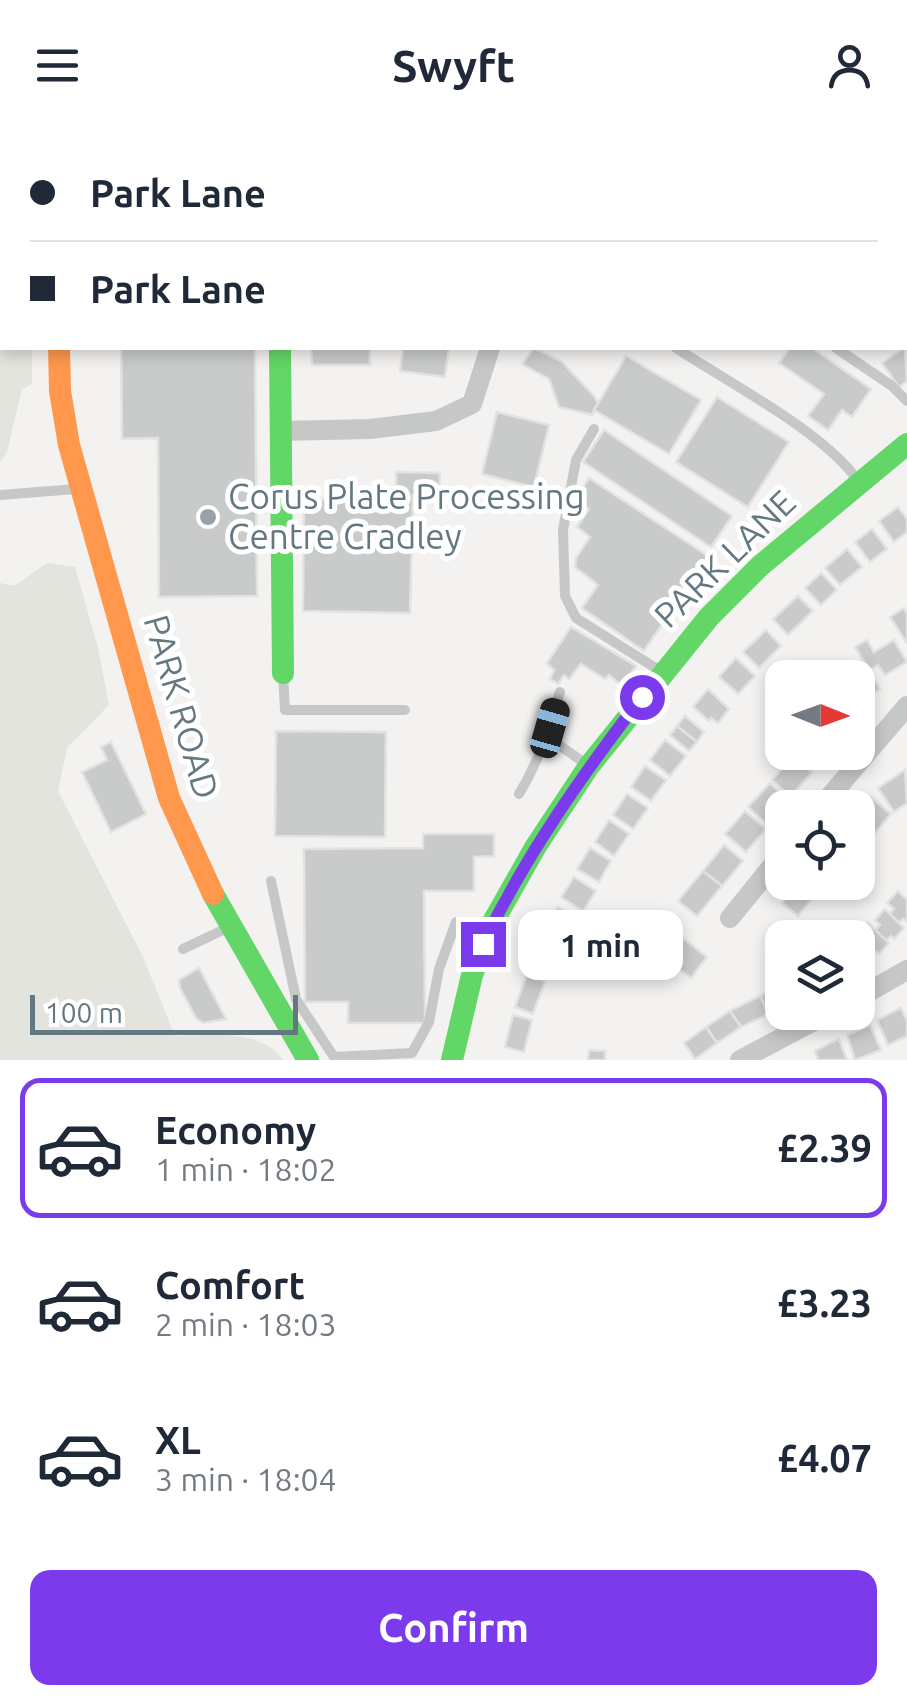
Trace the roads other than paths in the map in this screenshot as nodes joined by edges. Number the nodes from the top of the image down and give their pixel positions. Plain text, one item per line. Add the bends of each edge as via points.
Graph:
1 (59, 350) edge
2 (280, 350) edge
3 (489, 350) edge
4 (679, 350) edge
5 (839, 350) edge
6 (907, 402) edge
7 (594, 428) dead end
8 (280, 431) junction
9 (907, 444) edge
10 (858, 481) junction
11 (82, 488) junction
12 (0, 495) edge
13 (283, 672) joint
14 (662, 672) junction
15 (560, 692) dead end
16 (907, 706) edge
17 (405, 710) dead end
18 (548, 738) junction
19 (589, 766) junction
20 (835, 790) edge
21 (519, 794) dead end
22 (765, 875) edge
23 (271, 881) dead end
24 (730, 918) dead end
25 (230, 927) junction
26 (488, 934) junction
27 (183, 949) dead end
28 (907, 970) edge
29 (875, 988) edge
30 (797, 1030) edge
31 (308, 1060) edge
32 (452, 1060) edge
33 (740, 1060) edge

1 - 11 main road, PARK ROAD via 64,418
2 - 8 main road
3 - 8 street via 472,404 436,420 370,430
4 - 10 lane via 844,460
5 - 6 lane
7 - 14 lane via 576,460 563,530 565,596 576,618
8 - 13 main road
9 - 10 main road, PARK LANE
10 - 14 main road, PARK LANE via 760,566
11 - 12 lane
11 - 25 main road, PARK ROAD via 169,798
13 - 17 lane via 285,710
14 - 19 main road, PARK LANE
15 - 18 lane
16 - 20 street
18 - 19 lane
18 - 21 lane
19 - 26 main road, PARK LANE
22 - 24 street
23 - 26 lane via 296,999 334,1057 412,1053 428,1022 456,922
25 - 27 lane
25 - 31 main road, PARK ROAD
26 - 32 main road, PARK LANE
28 - 29 street
30 - 33 street

